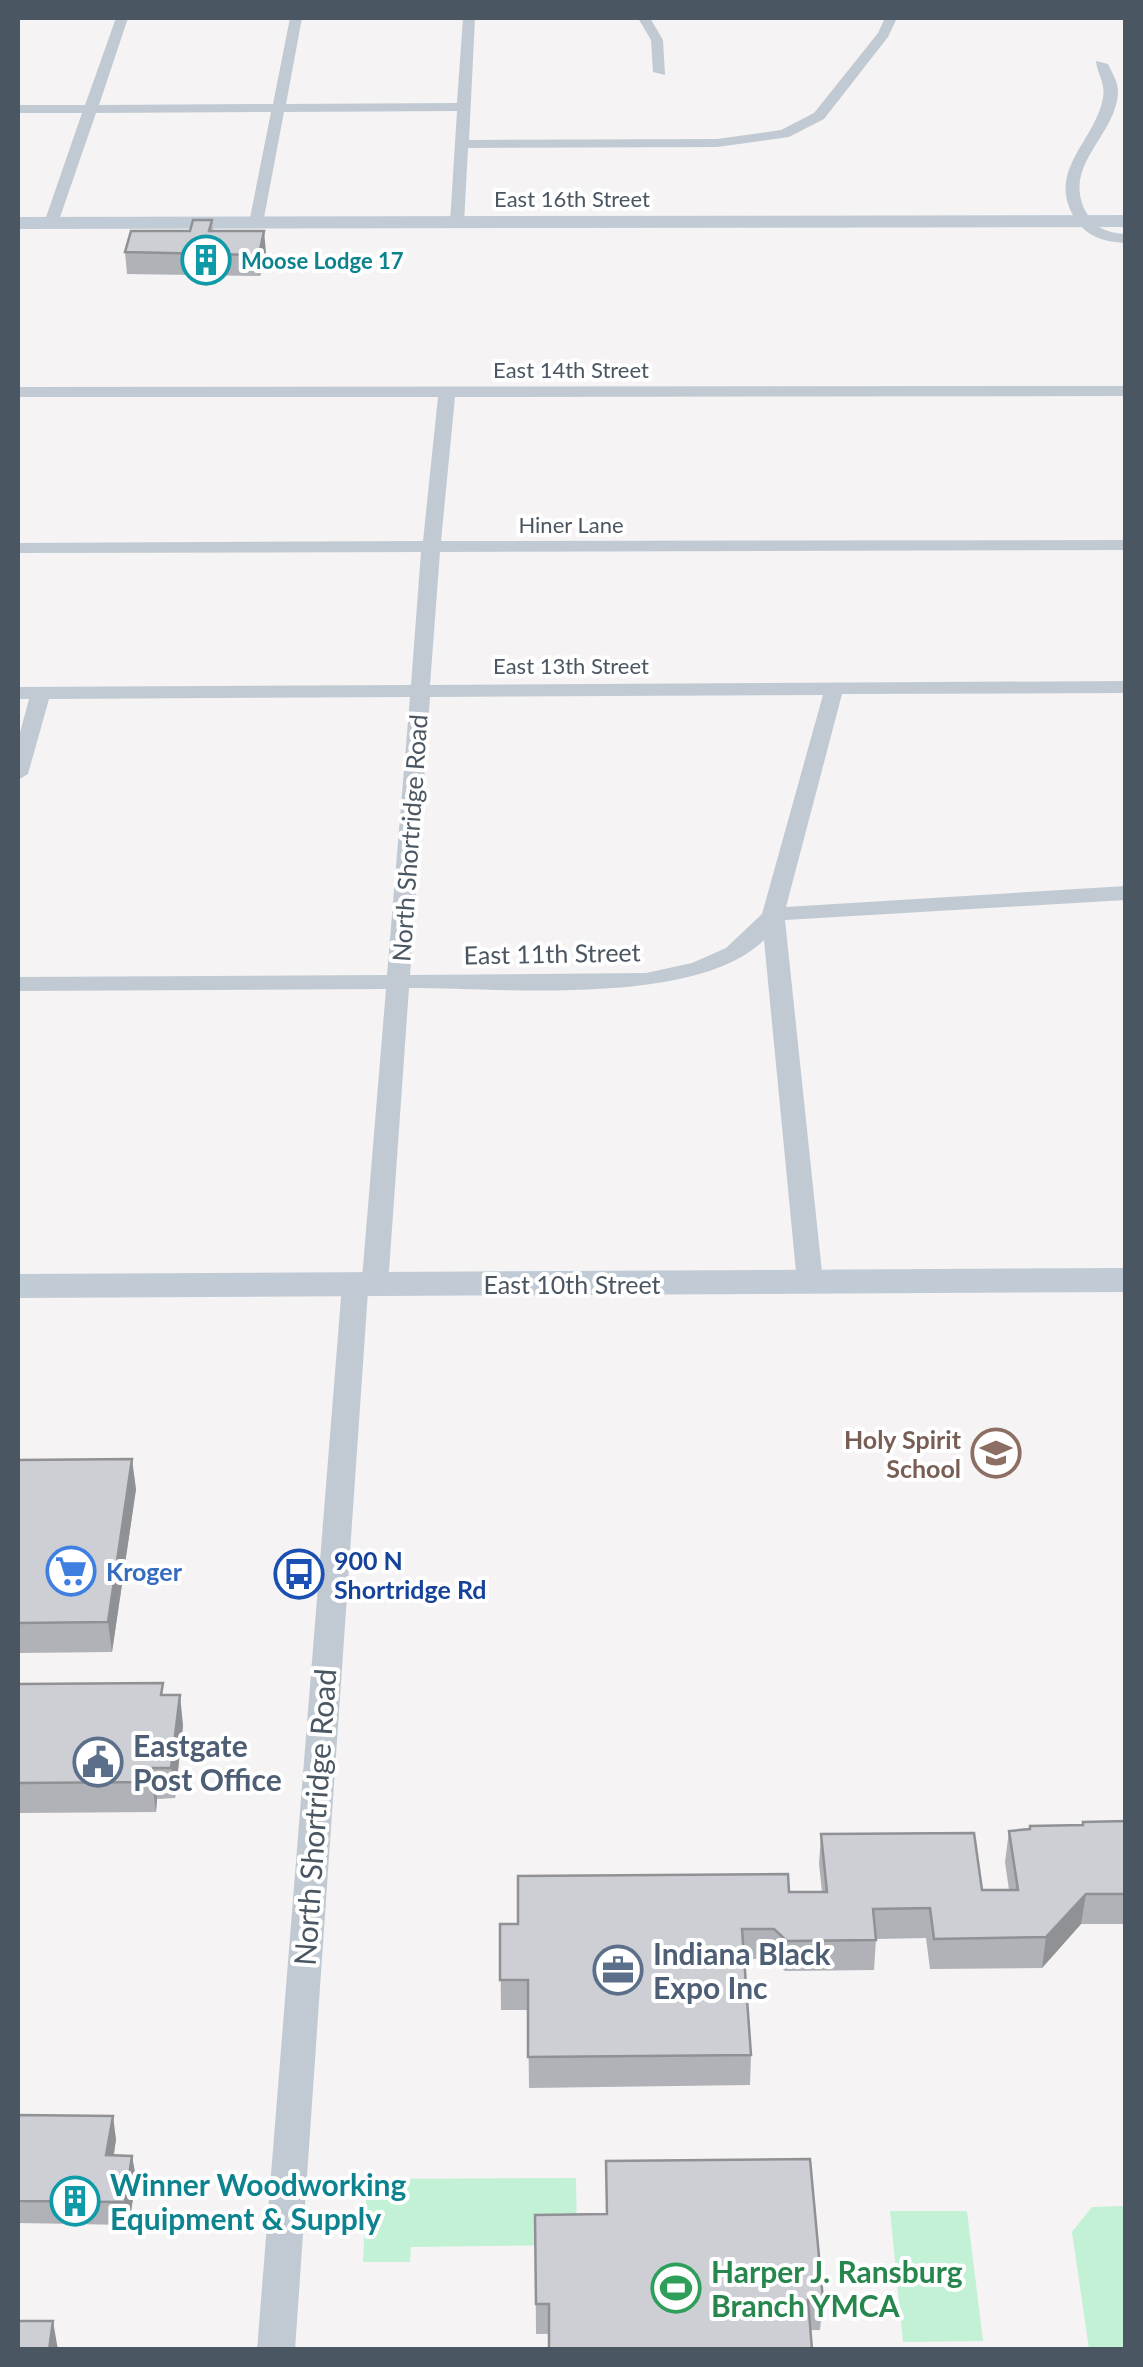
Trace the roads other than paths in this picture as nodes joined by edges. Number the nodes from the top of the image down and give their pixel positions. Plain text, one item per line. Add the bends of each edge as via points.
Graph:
1 (122, 18) edge
2 (296, 18) edge
3 (469, 18) edge
4 (644, 18) edge
5 (892, 18) edge
6 (1102, 64) dead end
7 (660, 72) dead end
8 (464, 107) junction
9 (90, 108) junction
10 (278, 108) junction
11 (18, 109) edge
12 (462, 144) junction
13 (1126, 221) edge
14 (457, 222) junction
15 (1084, 222) junction
16 (18, 223) edge
17 (51, 223) junction
18 (256, 223) junction
19 (1126, 239) edge
20 (447, 391) junction
21 (1126, 391) edge
22 (18, 392) edge
23 (1126, 544) edge
24 (431, 547) junction
25 (18, 548) edge
26 (1126, 687) edge
27 (834, 688) junction
28 (420, 690) junction
29 (18, 693) edge
30 (41, 693) junction
31 (18, 774) edge
32 (1126, 893) edge
33 (773, 914) junction
34 (399, 982) junction
35 (18, 984) edge
36 (1126, 1280) edge
37 (810, 1282) junction
38 (365, 1285) junction
39 (18, 1286) edge
40 (276, 2350) edge

1 - 9 street
2 - 10 street
3 - 8 street
4 - 7 street via 657,40
5 - 12 street via 819,116 788,132 725,143
6 - 15 street via 1110,98 1070,180
8 - 10 street
8 - 12 street
9 - 10 street
9 - 11 street
9 - 17 street
10 - 18 street
12 - 14 street
13 - 15 street, East 16th Street
14 - 15 street, East 16th Street
14 - 18 street, East 16th Street
15 - 19 street via 1099,235
16 - 17 street, East 16th Street
17 - 18 street, East 16th Street
20 - 21 street, East 14th Street
20 - 22 street, East 14th Street
20 - 24 street, North Shortridge Road
23 - 24 street, Hiner Lane
24 - 25 street, Hiner Lane
24 - 28 street, North Shortridge Road
26 - 27 street, East 13th Street
27 - 28 street, East 13th Street
27 - 33 street
28 - 30 street, East 13th Street
28 - 34 street, North Shortridge Road
29 - 30 street, East 13th Street
30 - 31 street
32 - 33 street
33 - 34 street, East 11th Street via 727,956 664,977
33 - 37 street
34 - 35 street, East 11th Street
34 - 38 street, North Shortridge Road
36 - 37 street, East 10th Street
37 - 38 street, East 10th Street
38 - 39 street, East 10th Street
38 - 40 street, North Shortridge Road via 324,1668

